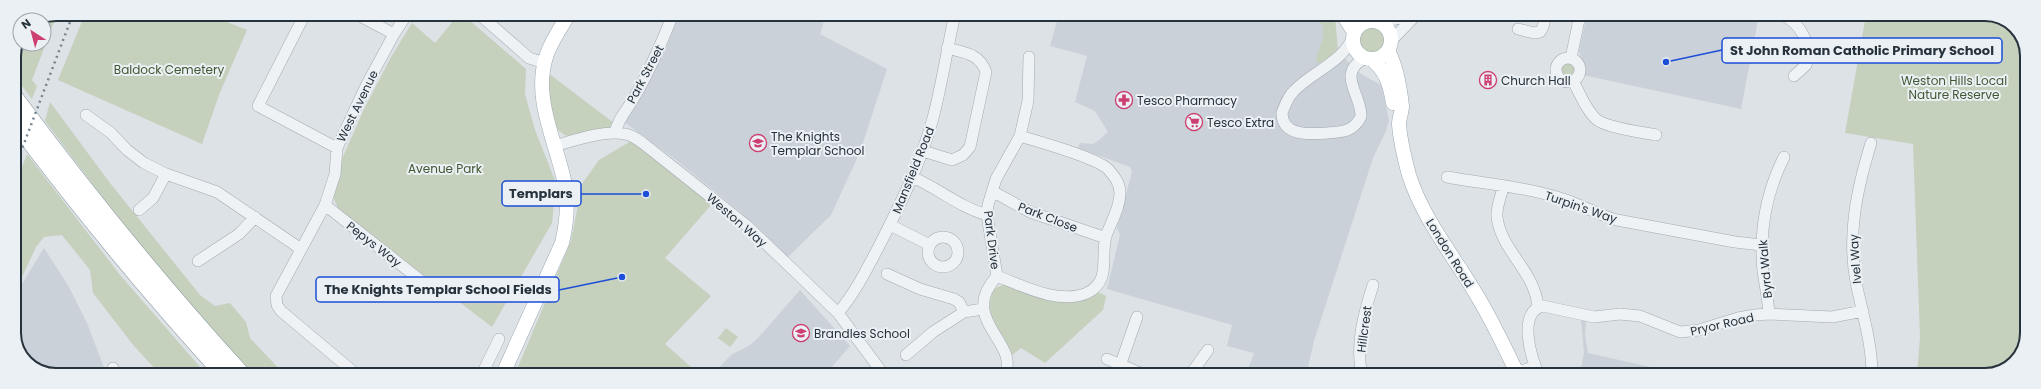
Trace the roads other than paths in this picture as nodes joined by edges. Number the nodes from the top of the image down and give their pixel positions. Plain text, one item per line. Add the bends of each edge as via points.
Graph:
1 (301, 21) edge
2 (369, 21) edge
3 (402, 21) edge
4 (487, 21) edge
5 (565, 21) edge
6 (670, 21) edge
7 (953, 21) edge
8 (1347, 21) edge
9 (1376, 21) joint
10 (1411, 21) edge
11 (1544, 21) edge
12 (1579, 21) edge
13 (1792, 21) edge
14 (1518, 30) dead end
15 (394, 34) junction
16 (1353, 36) junction
17 (1389, 46) junction
18 (947, 48) junction
19 (1029, 57) dead end
20 (1571, 58) junction
21 (1368, 59) junction
22 (545, 63) junction
23 (1794, 76) dead end
24 (1573, 81) junction
25 (21, 105) edge
26 (86, 115) dead end
27 (1400, 124) junction
28 (21, 130) edge
29 (615, 133) junction
30 (1656, 135) dead end
31 (1020, 136) junction
32 (1871, 143) dead end
33 (554, 146) junction
34 (337, 148) junction
35 (923, 151) junction
36 (1784, 157) dead end
37 (166, 174) junction
38 (912, 177) junction
39 (1447, 177) dead end
40 (1504, 187) junction
41 (992, 191) junction
42 (325, 205) junction
43 (139, 210) dead end
44 (987, 215) junction
45 (255, 218) junction
46 (890, 225) junction
47 (1106, 238) junction
48 (930, 245) dead end
49 (1761, 245) junction
50 (301, 249) junction
51 (198, 262) dead end
52 (888, 274) dead end
53 (997, 276) junction
54 (424, 283) dead end
55 (1373, 285) dead end
56 (1538, 307) junction
57 (983, 309) junction
58 (1863, 311) junction
59 (964, 312) junction
60 (838, 313) junction
61 (1769, 314) junction
62 (1137, 316) dead end
63 (499, 338) dead end
64 (1208, 350) dead end
65 (906, 355) dead end
66 (1107, 359) dead end
67 (1120, 366) junction
68 (217, 368) edge
69 (237, 368) edge
70 (349, 368) edge
71 (485, 368) edge
72 (505, 368) edge
73 (879, 368) edge
74 (1007, 368) edge
75 (1126, 368) edge
76 (1195, 368) edge
77 (1361, 368) edge
78 (1515, 368) edge
79 (1536, 368) edge
80 (1872, 368) edge

1 - 34 street via 258,106
2 - 15 street
3 - 15 street, West Avenue
4 - 22 street via 529,58
5 - 22 main road via 551,45
6 - 29 street, Park Street via 635,96 617,123
7 - 18 street, Mansfield Road
8 - 16 main road
9 - 16 main road via 1358,26
9 - 17 main road via 1386,26 1390,33
10 - 17 street
11 - 14 street via 1540,32
12 - 20 street
13 - 23 street via 1798,27 1808,50 1806,65
15 - 34 street, West Avenue
16 - 21 main road via 1356,51
16 - 21 street via 1343,54 1318,70 1293,91 1282,113 1285,123 1298,133 1343,132 1351,129 1361,116 1360,104 1350,80 1351,73 1356,65
17 - 21 main road via 1383,55
17 - 27 main road, London Road via 1402,107
18 - 35 street, Mansfield Road via 933,118
18 - 35 street via 976,56 986,72 972,142 967,152 952,160
19 - 31 street, Park Drive via 1028,101
20 - 24 street via 1576,61 1580,70
20 - 24 street via 1561,60 1556,71 1562,81
21 - 27 main road, London Road via 1380,66 1384,72
22 - 33 main road via 543,101
24 - 30 street via 1597,120
25 - 69 highway via 123,238
26 - 37 street via 111,133 144,163
27 - 78 main road, London Road via 1409,174 1418,198 1476,294
28 - 68 highway via 112,247
29 - 33 street, Weston Way via 586,137
29 - 60 street, Weston Way via 633,136 675,167 746,225
31 - 41 street, Park Drive
31 - 47 street via 1095,161 1114,176 1119,186 1120,200
32 - 58 street, Ivel Way via 1857,194 1852,240 1856,281
33 - 72 main road via 564,180 565,230 562,243
34 - 42 street, West Avenue via 334,174
35 - 38 street, Mansfield Road
36 - 49 street, Byrd Walk via 1769,194
37 - 43 street via 153,198
37 - 45 street via 217,192
38 - 44 street via 935,187 961,206
38 - 46 street, Mansfield Road
39 - 40 street, Turpin's Way
40 - 49 street, Turpin's Way via 1566,200 1617,220
40 - 56 street via 1497,212 1500,228 1532,282
41 - 44 street, Park Drive
41 - 47 street, Park Close via 1030,212
42 - 50 street, West Avenue
42 - 54 street, Pepys Way
44 - 53 street, Park Drive
45 - 50 street
45 - 51 street via 239,234
46 - 48 street
46 - 60 street, Mansfield Road via 852,295
47 - 53 street via 1104,274 1098,286 1086,293 1068,297 1039,292
49 - 61 street, Byrd Walk
50 - 70 street, West Avenue via 278,293 277,305
52 - 59 street via 920,289 956,300
53 - 57 street, Park Drive via 988,288
55 - 77 street, Hillcrest via 1362,328
56 - 61 street, Pryor Road via 1550,307 1594,318 1620,314 1640,316 1680,332 1699,330 1738,318
56 - 79 street via 1531,315 1528,342
57 - 59 street
57 - 74 street via 989,325 1006,353
58 - 61 street, Pryor Road via 1832,317
58 - 80 street, Ivel Way
59 - 65 street via 933,332
60 - 73 street, Weston Way
62 - 67 street
63 - 71 street
64 - 76 street
66 - 67 street
67 - 75 street

